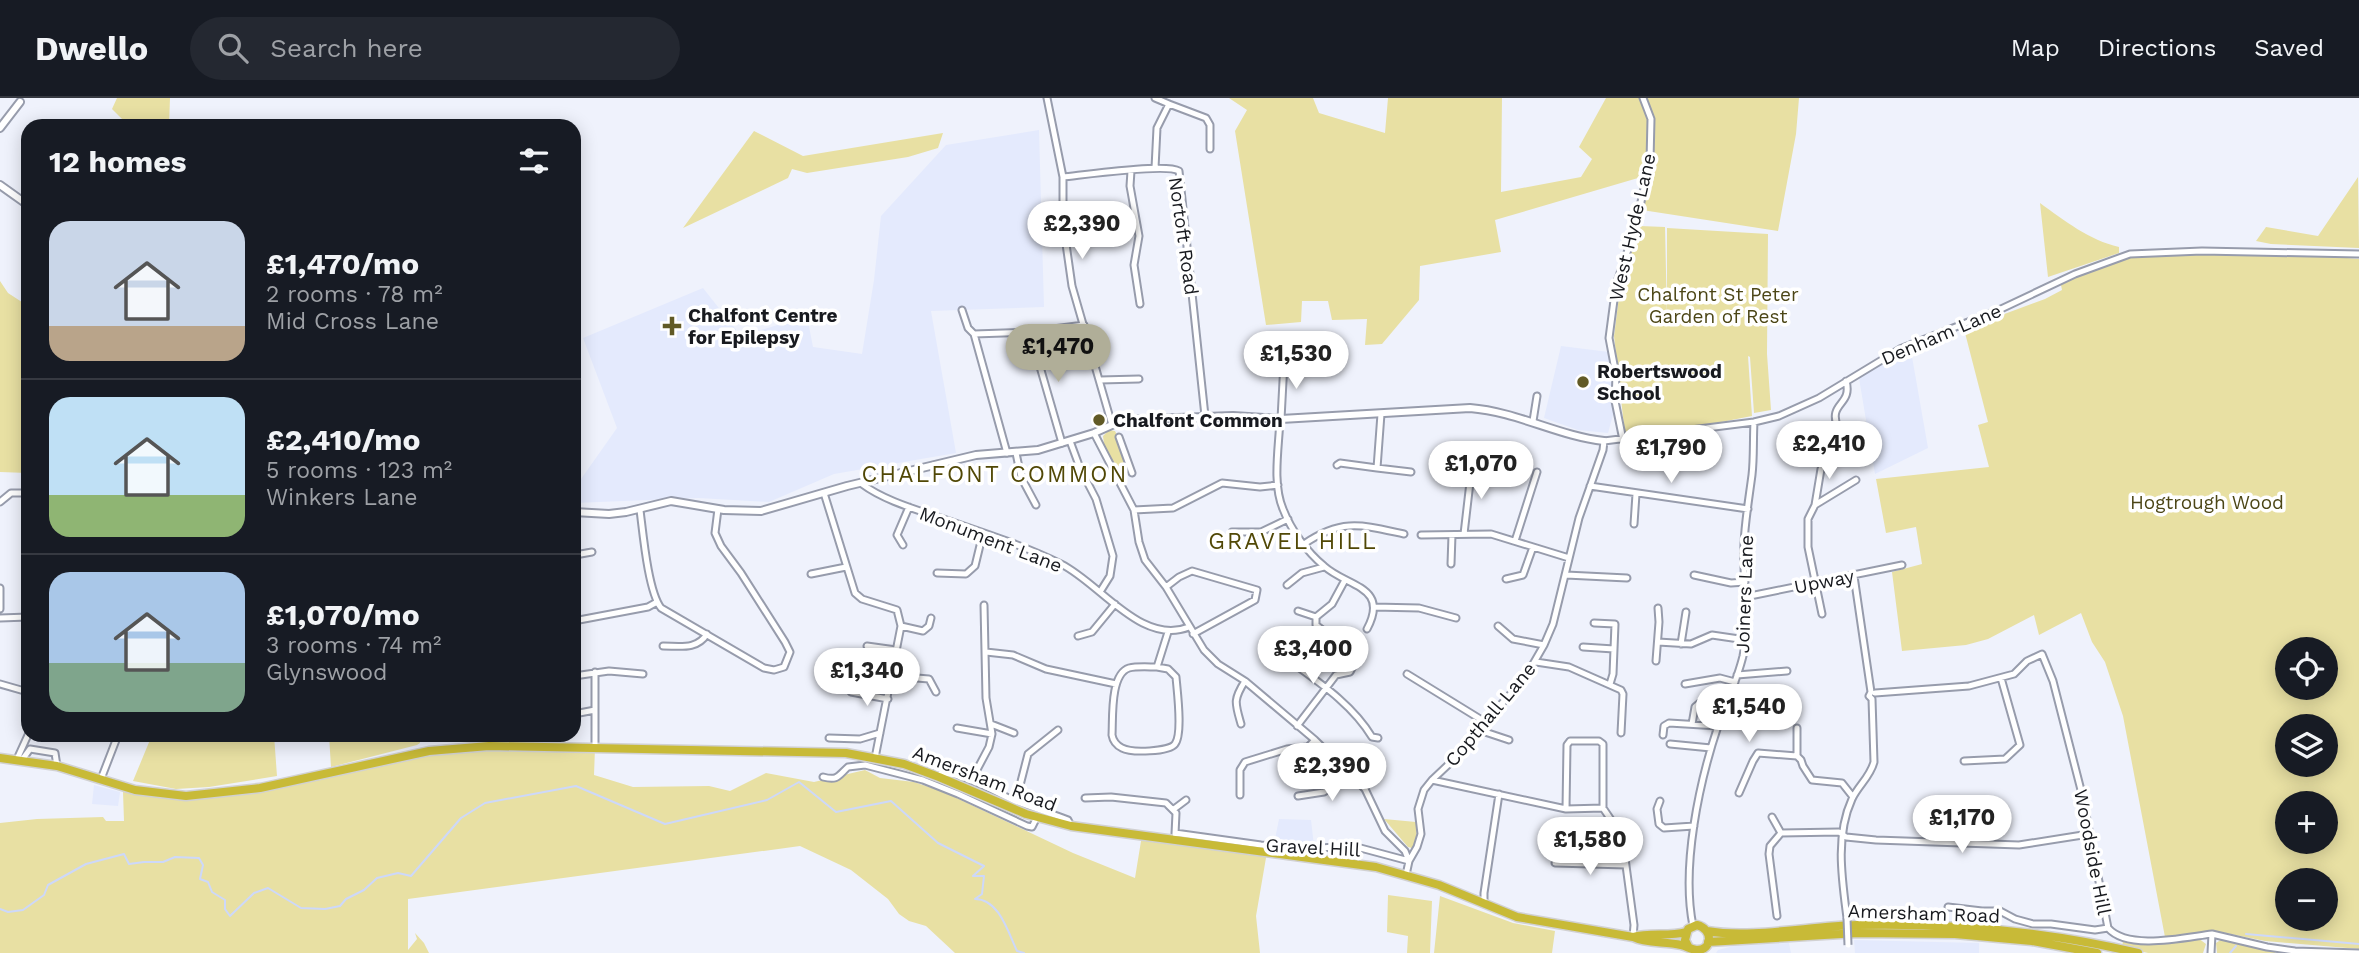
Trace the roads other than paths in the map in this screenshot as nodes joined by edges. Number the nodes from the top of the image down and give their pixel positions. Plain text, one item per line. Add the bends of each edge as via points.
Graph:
1 (1047, 98) edge
2 (1155, 98) edge
3 (1643, 98) edge
4 (22, 100) edge
5 (1169, 104) junction
6 (0, 128) edge
7 (1210, 149) dead end
8 (1155, 168) junction
9 (1131, 171) junction
10 (1063, 177) junction
11 (0, 185) edge
12 (21, 200) edge
13 (2359, 254) edge
14 (1140, 304) dead end
15 (962, 310) dead end
16 (1084, 325) junction
17 (1030, 332) junction
18 (974, 334) junction
19 (1284, 362) dead end
20 (1139, 379) dead end
21 (1100, 380) junction
22 (1846, 381) junction
23 (1537, 396) dead end
24 (1381, 414) junction
25 (1205, 416) junction
26 (1281, 419) junction
27 (1533, 421) junction
28 (1754, 422) junction
29 (1112, 425) junction
30 (1838, 428) dead end
31 (1094, 433) junction
32 (1119, 437) dead end
33 (1623, 440) junction
34 (1070, 441) junction
35 (1604, 441) junction
36 (1062, 443) junction
37 (1007, 453) junction
38 (1016, 453) junction
39 (1337, 465) dead end
40 (1472, 465) dead end
41 (1377, 468) junction
42 (1821, 469) dead end
43 (1411, 471) dead end
44 (1537, 472) dead end
45 (1114, 473) junction
46 (1856, 480) dead end
47 (862, 484) junction
48 (1278, 485) junction
49 (1590, 486) junction
50 (21, 493) edge
51 (824, 493) junction
52 (1636, 494) junction
53 (0, 502) edge
54 (1036, 505) dead end
55 (1815, 505) junction
56 (909, 507) junction
57 (718, 509) junction
58 (1748, 509) junction
59 (640, 510) junction
60 (1135, 510) junction
61 (581, 512) edge
62 (1288, 519) junction
63 (1634, 524) dead end
64 (1232, 532) dead end
65 (983, 533) junction
66 (1404, 534) dead end
67 (1452, 534) junction
68 (1464, 534) junction
69 (1421, 535) dead end
70 (1515, 541) junction
71 (1304, 544) junction
72 (903, 545) dead end
73 (1533, 547) junction
74 (592, 552) dead end
75 (581, 554) edge
76 (1569, 558) junction
77 (1451, 564) dead end
78 (1902, 565) dead end
79 (1324, 566) junction
80 (846, 567) junction
81 (937, 573) dead end
82 (811, 575) dead end
83 (1566, 575) junction
84 (1694, 575) dead end
85 (1854, 576) junction
86 (1506, 579) dead end
87 (1627, 579) dead end
88 (1345, 580) junction
89 (1745, 582) junction
90 (1816, 583) junction
91 (1287, 585) dead end
92 (1166, 587) junction
93 (0, 588) edge
94 (1100, 593) junction
95 (1745, 597) junction
96 (657, 602) junction
97 (1115, 604) junction
98 (984, 605) dead end
99 (1374, 607) junction
100 (1658, 608) dead end
101 (0, 609) edge
102 (1298, 611) dead end
103 (1686, 612) dead end
104 (1822, 614) dead end
105 (21, 617) edge
106 (1316, 617) junction
107 (0, 618) edge
108 (931, 618) dead end
109 (1456, 618) dead end
110 (581, 620) edge
111 (1594, 623) dead end
112 (901, 626) junction
113 (1498, 626) dead end
114 (1189, 627) junction
115 (1367, 629) dead end
116 (1168, 632) junction
117 (707, 634) junction
118 (1193, 634) junction
119 (1078, 636) dead end
120 (1746, 640) junction
121 (1658, 642) junction
122 (1681, 644) junction
123 (1544, 645) junction
124 (663, 646) dead end
125 (867, 646) dead end
126 (1346, 648) dead end
127 (1583, 648) dead end
128 (1614, 649) junction
129 (896, 650) junction
130 (1275, 650) dead end
131 (986, 652) junction
132 (1656, 661) dead end
133 (1536, 662) junction
134 (1353, 666) dead end
135 (1157, 667) junction
136 (1787, 671) dead end
137 (594, 672) junction
138 (643, 674) dead end
139 (1407, 674) dead end
140 (581, 675) edge
141 (892, 676) junction
142 (2001, 678) junction
143 (1736, 679) junction
144 (1245, 681) junction
145 (0, 684) edge
146 (1116, 684) junction
147 (1610, 684) junction
148 (1685, 684) dead end
149 (1327, 689) junction
150 (21, 690) edge
151 (851, 692) dead end
152 (936, 692) dead end
153 (1873, 695) junction
154 (888, 699) junction
155 (1715, 704) dead end
156 (1726, 706) junction
157 (595, 710) junction
158 (1747, 711) dead end
159 (581, 713) edge
160 (1485, 722) junction
161 (991, 724) junction
162 (1241, 724) dead end
163 (1692, 724) junction
164 (1297, 726) junction
165 (1718, 726) junction
166 (957, 728) dead end
167 (1797, 729) dead end
168 (1058, 730) dead end
169 (1479, 730) junction
170 (880, 733) junction
171 (1014, 733) dead end
172 (1621, 733) dead end
173 (992, 734) junction
174 (1662, 734) dead end
175 (829, 738) dead end
176 (1378, 738) dead end
177 (1315, 740) junction
178 (1509, 740) dead end
179 (26, 742) edge
180 (115, 742) edge
181 (1670, 744) dead end
182 (595, 748) junction
183 (1711, 748) junction
184 (1797, 756) junction
185 (0, 758) edge
186 (875, 758) junction
187 (20, 760) junction
188 (1964, 761) dead end
189 (57, 766) junction
190 (1351, 774) junction
191 (939, 776) junction
192 (823, 777) dead end
193 (101, 779) junction
194 (1432, 780) junction
195 (971, 781) junction
196 (1740, 793) dead end
197 (1240, 794) dead end
198 (1499, 794) junction
199 (1298, 796) dead end
200 (1853, 797) junction
201 (1086, 798) dead end
202 (1186, 800) dead end
203 (1016, 801) junction
204 (1660, 801) dead end
205 (1566, 808) junction
206 (1603, 808) junction
207 (1174, 809) junction
208 (1037, 817) junction
209 (1772, 817) dead end
210 (1071, 826) junction
211 (1693, 826) junction
212 (1782, 832) junction
213 (1842, 834) junction
214 (2089, 834) junction
215 (1175, 836) junction
216 (1409, 861) junction
217 (1555, 863) dead end
218 (1626, 864) junction
219 (1406, 874) junction
220 (1484, 903) junction
221 (1948, 907) dead end
222 (1777, 916) dead end
223 (2108, 928) junction
224 (1689, 929) junction
225 (1707, 931) junction
226 (2212, 934) junction
227 (1633, 937) junction
228 (1708, 942) junction
229 (1688, 946) junction
230 (1702, 951) edge
231 (1849, 953) edge
232 (2097, 953) edge
233 (2138, 953) edge
234 (2211, 953) edge
235 (2359, 953) edge

1 - 10 street
2 - 5 street
3 - 33 street, West Hyde Lane via 1651,119 1650,161 1635,229 1616,285 1609,338
4 - 6 street
5 - 7 street via 1206,118
5 - 8 street via 1155,134
8 - 9 street, Nortoft Road
8 - 25 street, Nortoft Road via 1179,171
9 - 10 street, Nortoft Road
9 - 14 street via 1139,236 1134,265
10 - 16 street via 1063,223 1072,286
11 - 12 street
13 - 22 street, Denham Lane via 2130,254 1900,349
15 - 18 street
16 - 17 street
16 - 21 street
17 - 18 street
17 - 36 street
18 - 37 street
19 - 26 street
20 - 21 street
21 - 29 street
22 - 28 street, Denham Lane via 1789,412
22 - 30 street via 1847,397 1835,415
23 - 27 street
24 - 26 street, Denham Lane
24 - 27 street, Denham Lane via 1470,408
24 - 41 street
25 - 26 street, Denham Lane
25 - 29 street, Denham Lane via 1123,420
26 - 48 street
27 - 35 street, Denham Lane via 1572,436
28 - 33 street, Denham Lane
28 - 58 street, Joiners Lane
29 - 31 street, Denham Lane
31 - 34 street, Denham Lane
31 - 45 street
32 - 45 street via 1131,470
33 - 35 street, Denham Lane
34 - 36 street, Denham Lane
34 - 94 street via 1096,499 1113,556 1110,576
35 - 49 street, Copthall Lane
36 - 38 street, Denham Lane
37 - 38 street, Denham Lane
37 - 47 street, Denham Lane via 976,455
38 - 54 street via 1021,477
39 - 41 street
40 - 68 street
41 - 43 street
42 - 55 street
44 - 70 street
45 - 60 street
46 - 55 street
47 - 51 street, Denham Lane
47 - 56 street, Monument Lane
48 - 60 street via 1222,483 1173,508
48 - 62 street
49 - 52 street
49 - 76 street, Copthall Lane
50 - 53 street via 11,493
51 - 57 street, Denham Lane via 761,511
51 - 80 street
52 - 58 street
52 - 63 street
55 - 90 street via 1808,519 1808,547
56 - 65 street, Monument Lane
56 - 72 street via 897,535
57 - 59 street, Denham Lane via 671,501
57 - 117 street via 715,533 721,546 790,652 784,667 764,668
58 - 89 street, Joiners Lane
59 - 61 street, Denham Lane
59 - 96 street
60 - 92 street via 1145,560
62 - 64 street via 1261,532
62 - 71 street
65 - 81 street via 975,566 966,574
65 - 94 street, Monument Lane via 1063,565
66 - 71 street via 1345,526 1321,532
67 - 68 street
67 - 69 street
67 - 77 street
68 - 70 street via 1491,534
70 - 73 street
71 - 79 street
73 - 76 street
73 - 86 street via 1523,575
74 - 75 street
76 - 83 street, Copthall Lane
78 - 85 street, Upway
79 - 88 street
79 - 91 street via 1302,573
80 - 82 street
80 - 112 street via 855,593 897,610
83 - 87 street
83 - 123 street, Copthall Lane
84 - 89 street
85 - 90 street, Upway
85 - 153 street
88 - 99 street via 1368,592
88 - 106 street via 1332,604
89 - 95 street, Joiners Lane
90 - 95 street, Upway
90 - 104 street
92 - 114 street
92 - 118 street via 1192,571 1257,590 1255,600
93 - 101 street
94 - 97 street, Monument Lane
95 - 120 street, Joiners Lane
96 - 110 street
96 - 117 street
97 - 116 street, Monument Lane via 1139,621
97 - 119 street via 1092,632
98 - 131 street
99 - 109 street via 1419,608
99 - 115 street
100 - 121 street
102 - 106 street
103 - 122 street
105 - 107 street
106 - 126 street via 1315,625
108 - 112 street via 923,631
111 - 128 street via 1617,624
112 - 129 street
113 - 123 street via 1513,639
114 - 116 street
114 - 118 street
116 - 135 street
117 - 124 street via 694,646
118 - 144 street via 1218,664
120 - 122 street via 1712,635
120 - 143 street, Joiners Lane
121 - 122 street
121 - 132 street
123 - 133 street, Copthall Lane
125 - 129 street
127 - 128 street
128 - 147 street
129 - 141 street
130 - 149 street
131 - 146 street via 1013,655 1046,669
131 - 161 street
133 - 147 street via 1569,667
133 - 160 street, Copthall Lane
134 - 149 street via 1350,672 1336,675
135 - 146 street via 1129,668 1120,673
135 - 146 street via 1176,677 1179,734 1166,750 1129,751 1114,742
136 - 143 street
137 - 138 street
137 - 140 street
137 - 157 street
139 - 160 street
141 - 152 street via 929,679
141 - 154 street
142 - 153 street via 1969,686
142 - 188 street via 2020,746 2005,759
142 - 214 street, Woodside Hill via 2042,654
143 - 148 street
143 - 156 street, Joiners Lane
144 - 162 street via 1234,702
144 - 164 street
145 - 150 street
147 - 172 street via 1623,694
149 - 164 street
149 - 176 street
151 - 154 street
153 - 200 street via 1874,762
154 - 170 street
155 - 163 street via 1702,702 1695,707
156 - 158 street
156 - 165 street, Joiners Lane
157 - 159 street
157 - 182 street
160 - 169 street, Copthall Lane
161 - 171 street
161 - 173 street
163 - 165 street
163 - 174 street via 1669,723
164 - 177 street
165 - 183 street, Joiners Lane
166 - 173 street
167 - 184 street
168 - 203 street via 1028,754
169 - 178 street
169 - 194 street, Copthall Lane
170 - 175 street via 860,740
170 - 186 street
173 - 195 street
177 - 190 street
177 - 197 street via 1308,747 1245,762 1240,770
179 - 187 street
180 - 193 street
181 - 183 street
182 - 186 highway, Amersham Road via 823,752
182 - 193 highway, Amersham Road via 489,746 429,751 260,788 186,796 135,790
183 - 211 street, Joiners Lane
184 - 196 street via 1758,753
184 - 200 street via 1812,780 1842,783
185 - 187 highway, Amersham Road
186 - 191 highway, Amersham Road
187 - 189 highway, Amersham Road
187 - 189 street via 30,749 55,752
189 - 193 highway, Amersham Road
190 - 199 street via 1324,792
190 - 216 street
191 - 195 street via 941,772
191 - 208 highway, Amersham Road
192 - 208 street via 833,780 848,767 865,765 940,786 1027,827 1032,827
194 - 198 street
194 - 216 street, Copthall Lane via 1418,808 1421,834
195 - 203 street
198 - 205 street
198 - 220 street
200 - 213 street
201 - 207 street via 1155,800
202 - 207 street
203 - 210 street via 1068,820
204 - 211 street via 1659,824 1664,828
205 - 206 street
205 - 206 street via 1570,741 1603,744
206 - 218 street via 1622,836
207 - 215 street
208 - 210 highway, Amersham Road
209 - 212 street
210 - 215 highway, Amersham Road
211 - 224 street, Joiners Lane
212 - 213 street
212 - 222 street via 1770,846
213 - 214 street via 2019,845
213 - 231 street, bridge
214 - 223 street, Woodside Hill
215 - 216 street, Gravel Hill via 1303,849 1353,846
215 - 219 highway, Amersham Road
216 - 219 street, Copthall Lane
217 - 218 street
218 - 227 street
219 - 220 highway, Amersham Road
220 - 227 highway, Amersham Road via 1517,917
221 - 223 street via 2000,911 2033,924
223 - 226 street, Woodside Hill via 2122,938 2168,941
224 - 225 highway via 1701,926
224 - 227 highway, Amersham Road via 1675,935
224 - 229 highway
225 - 228 highway
225 - 233 highway, Amersham Road via 1959,926 2077,940
226 - 234 street
226 - 235 street via 2295,951
227 - 229 highway, Amersham Road
228 - 230 highway
228 - 232 highway, Amersham Road via 1858,933 1955,934
229 - 230 highway

